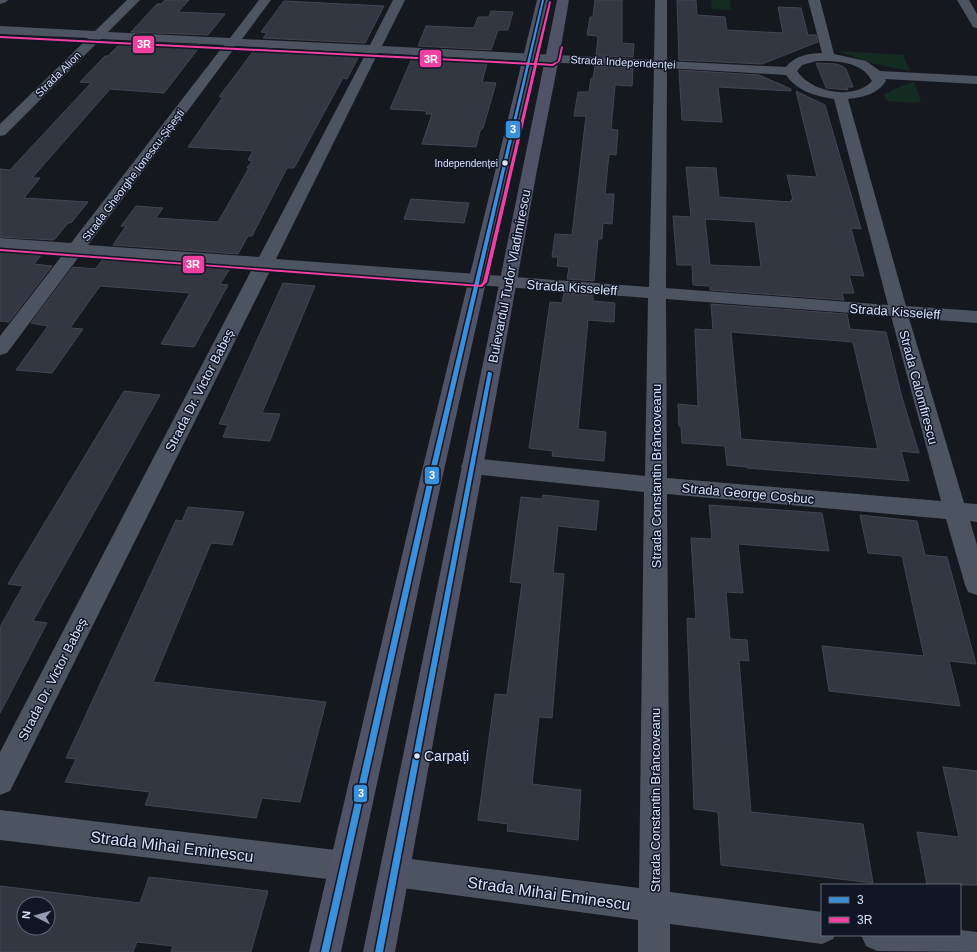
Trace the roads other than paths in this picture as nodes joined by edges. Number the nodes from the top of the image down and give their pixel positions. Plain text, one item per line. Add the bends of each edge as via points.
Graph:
1 (134, 0) edge
2 (265, 0) edge
3 (399, 0) edge
4 (543, 0) edge
5 (563, 0) edge
6 (662, 0) edge
7 (814, 0) edge
8 (963, 0) edge
9 (977, 24) edge
10 (0, 30) edge
11 (98, 35) junction
12 (234, 42) junction
13 (375, 49) junction
14 (530, 56) junction
15 (829, 57) junction
16 (553, 58) junction
17 (661, 64) junction
18 (790, 71) junction
19 (877, 75) junction
20 (977, 80) edge
21 (840, 95) junction
22 (0, 132) edge
23 (0, 243) edge
24 (77, 249) junction
25 (264, 263) junction
26 (478, 280) junction
27 (509, 282) junction
28 (658, 293) junction
29 (898, 311) junction
30 (977, 317) edge
31 (0, 349) edge
32 (472, 466) junction
33 (656, 485) junction
34 (954, 511) junction
35 (977, 513) edge
36 (977, 586) edge
37 (0, 781) edge
38 (0, 825) edge
39 (344, 866) junction
40 (395, 872) junction
41 (654, 907) junction
42 (821, 928) edge
43 (885, 936) edge
44 (977, 948) edge
45 (324, 952) edge
46 (379, 952) edge
47 (654, 952) edge

1 - 11 street, Strada Alion
2 - 12 street, Strada Gheorghe Ionescu-Șișești
3 - 13 street, Strada Dr. Victor Babeș
4 - 14 main road, Bulevardul Tudor Vladimirescu
5 - 16 main road, Bulevardul Tudor Vladimirescu
6 - 17 street, Strada Constantin Brâncoveanu
7 - 15 street
8 - 9 street
10 - 11 street, Strada Independenței
11 - 12 street, Strada Independenței
11 - 22 street, Strada Alion
12 - 13 street, Strada Independenței
12 - 24 street, Strada Gheorghe Ionescu-Șișești
13 - 14 street, Strada Independenței
13 - 25 street, Strada Dr. Victor Babeș
14 - 16 street, Strada Independenței
14 - 26 main road, Bulevardul Tudor Vladimirescu
15 - 18 street via 802,60 792,66
15 - 19 street via 863,65
16 - 17 street, Strada Independenței
16 - 27 main road, Bulevardul Tudor Vladimirescu
17 - 18 street, Strada Independenței
17 - 28 street, Strada Constantin Brâncoveanu
18 - 21 street via 792,77 805,86
19 - 20 street
19 - 21 street via 879,81 876,87 868,92
21 - 29 street, Strada Calomfirescu
23 - 24 street, Strada Kisseleff
24 - 25 street, Strada Kisseleff
24 - 31 street, Strada Gheorghe Ionescu-Șișești
25 - 26 street, Strada Kisseleff
25 - 37 street, Strada Dr. Victor Babeș
26 - 27 street, Strada Kisseleff
26 - 39 main road, Bulevardul Tudor Vladimirescu
27 - 28 street, Strada Kisseleff
27 - 32 main road, Bulevardul Tudor Vladimirescu
28 - 29 street, Strada Kisseleff
28 - 33 street, Strada Constantin Brâncoveanu
29 - 30 street, Strada Kisseleff
29 - 34 street, Strada Calomfirescu
32 - 33 street, Strada George Coșbuc
32 - 40 main road, Bulevardul Tudor Vladimirescu
33 - 34 street, Strada George Coșbuc
33 - 41 street, Strada Constantin Brâncoveanu
34 - 35 street, Strada George Coșbuc
34 - 36 street, Strada Calomfirescu
38 - 39 street, Strada Mihai Eminescu
39 - 45 main road, Bulevardul Tudor Vladimirescu
40 - 41 street, Strada Mihai Eminescu
40 - 46 main road, Bulevardul Tudor Vladimirescu
41 - 42 street, Strada Mihai Eminescu
41 - 47 street, Strada Constantin Brâncoveanu
43 - 44 street

